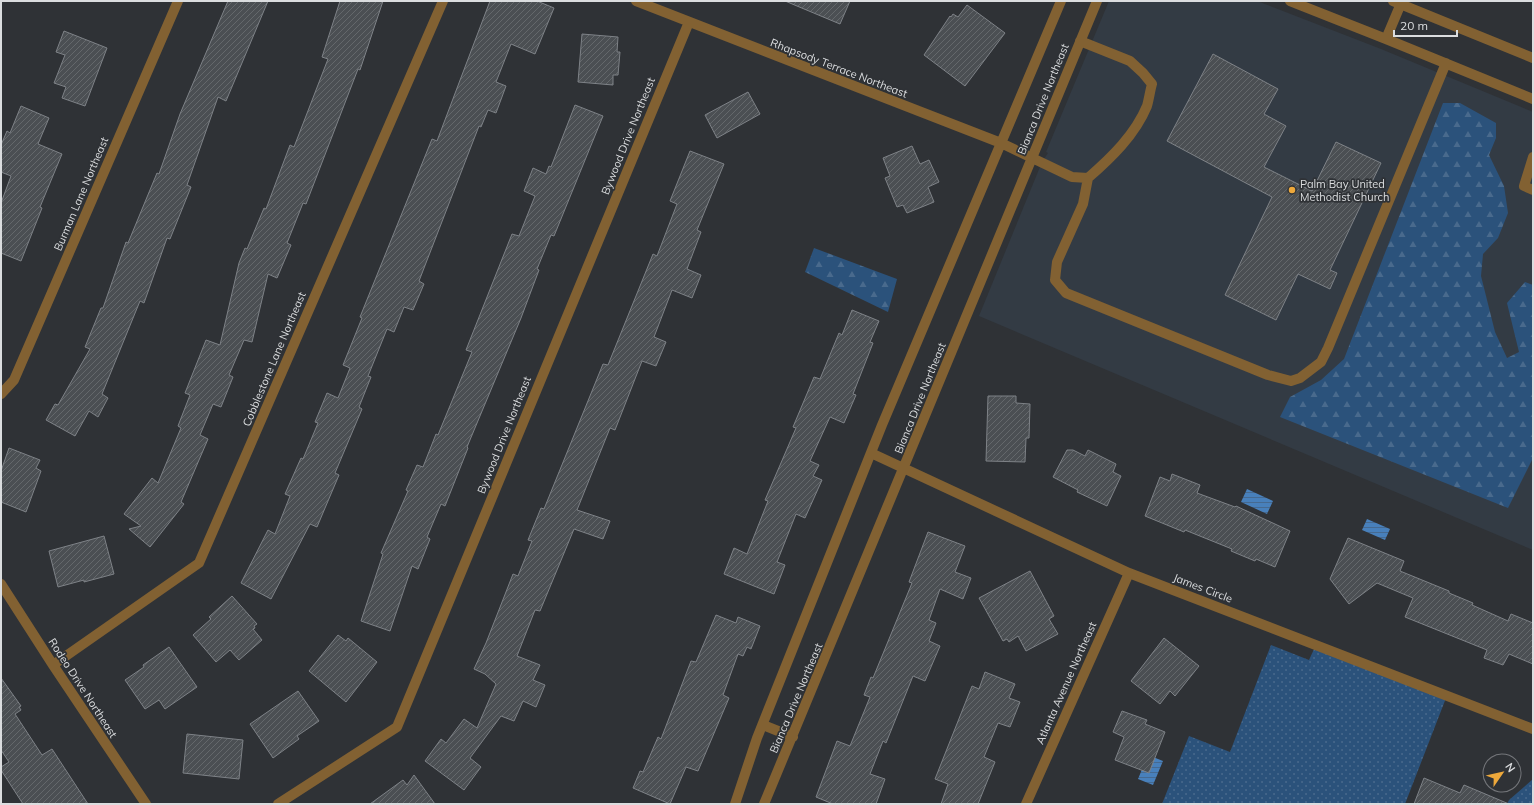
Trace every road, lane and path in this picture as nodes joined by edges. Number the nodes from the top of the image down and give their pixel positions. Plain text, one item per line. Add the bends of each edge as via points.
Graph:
1 (178, 1) edge
2 (442, 1) edge
3 (636, 1) edge
4 (1061, 1) edge
5 (1097, 1) edge
6 (1290, 1) edge
7 (1398, 2) edge
8 (688, 22) junction
9 (1386, 39) junction
10 (1080, 41) junction
11 (1533, 58) edge
12 (1446, 63) junction
13 (1533, 99) edge
14 (1002, 143) junction
15 (1533, 156) edge
16 (1032, 158) junction
17 (1088, 178) junction
18 (1533, 190) edge
19 (1, 394) edge
20 (871, 453) junction
21 (905, 467) junction
22 (1129, 573) junction
23 (1, 584) edge
24 (53, 665) junction
25 (763, 725) junction
26 (1533, 729) edge
27 (793, 737) junction
28 (146, 804) edge
29 (278, 804) edge
30 (735, 804) edge
31 (764, 804) edge
32 (1026, 804) edge

1 - 19 street, Burman Lane Northeast via 14,380
2 - 24 street, Cobblestone Lane Northeast via 199,563
3 - 8 street, Rhapsody Terrace Northeast
4 - 14 street, Bianca Drive Northeast
5 - 10 street, Bianca Drive Northeast
6 - 9 street
7 - 9 street
7 - 11 street
8 - 14 street, Rhapsody Terrace Northeast
8 - 29 street, Bywood Drive Northeast via 396,727
9 - 12 street
10 - 16 street, Bianca Drive Northeast
10 - 17 street via 1130,61 1152,84 1147,106 1131,135
12 - 13 street
12 - 17 street via 1328,348 1321,362 1300,378 1291,381 1268,375 1066,293 1055,280 1057,262 1083,204
14 - 16 street, Rhapsody Terrace Northeast
14 - 20 street, Bianca Drive Northeast
15 - 18 street via 1524,186
16 - 17 street, Rhapsody Terrace Northeast via 1072,177
16 - 21 street, Bianca Drive Northeast
20 - 21 street, James Circle
20 - 25 street, Bianca Drive Northeast
21 - 22 street, James Circle
21 - 27 street, Bianca Drive Northeast
22 - 26 street, James Circle
22 - 32 street, Atlanta Avenue Northeast
23 - 24 street, Rodeo Drive Northeast
24 - 28 street, Rodeo Drive Northeast
25 - 27 street
25 - 30 street, Bianca Drive Northeast
27 - 31 street, Bianca Drive Northeast

